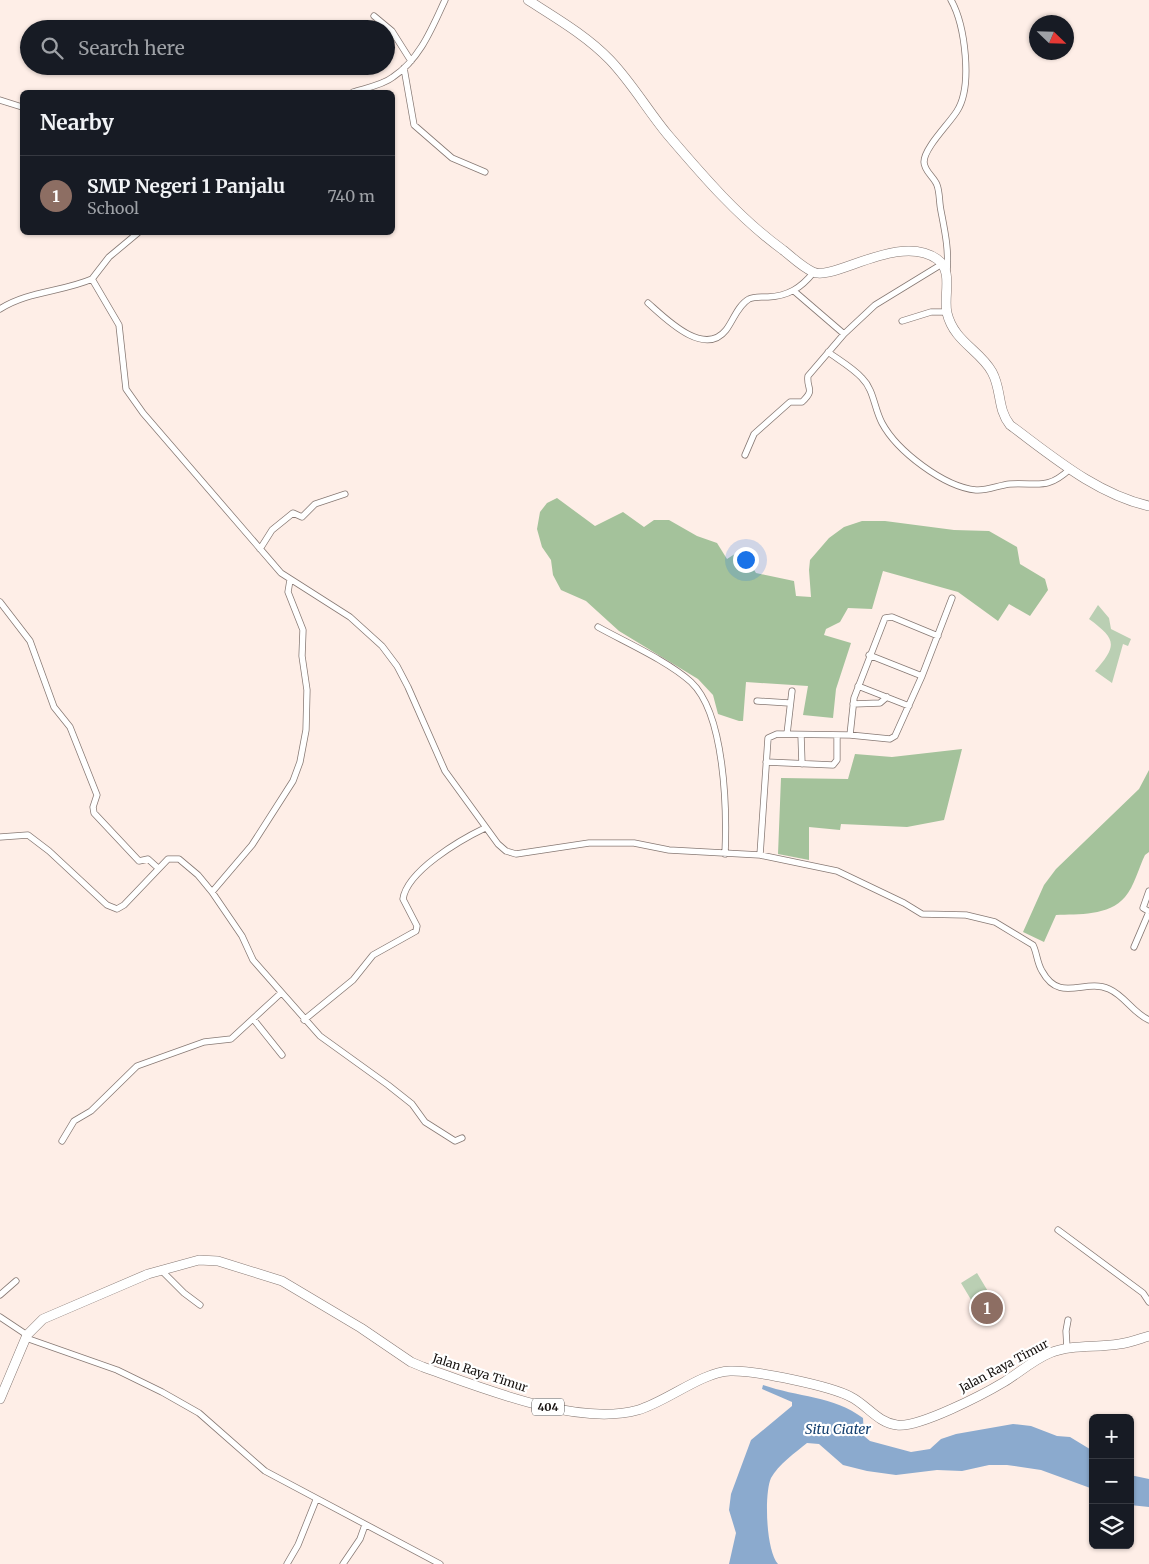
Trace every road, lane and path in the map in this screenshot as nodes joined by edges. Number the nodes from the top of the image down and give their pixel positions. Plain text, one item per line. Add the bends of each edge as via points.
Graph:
1 (445, 0) edge
2 (528, 0) edge
3 (952, 0) edge
4 (374, 16) dead end
5 (379, 20) edge
6 (395, 36) edge
7 (411, 61) junction
8 (404, 68) junction
9 (359, 90) edge
10 (0, 100) edge
11 (20, 106) edge
12 (485, 172) dead end
13 (135, 235) edge
14 (942, 264) junction
15 (813, 273) junction
16 (947, 274) junction
17 (92, 279) junction
18 (794, 291) junction
19 (648, 303) dead end
20 (0, 309) edge
21 (947, 312) junction
22 (902, 321) dead end
23 (844, 334) junction
24 (828, 352) junction
25 (745, 455) dead end
26 (1067, 467) junction
27 (345, 494) dead end
28 (1149, 506) edge
29 (260, 549) junction
30 (290, 580) junction
31 (952, 598) dead end
32 (0, 602) edge
33 (598, 627) dead end
34 (938, 636) junction
35 (870, 655) junction
36 (922, 676) junction
37 (858, 686) junction
38 (792, 691) dead end
39 (887, 697) junction
40 (757, 701) dead end
41 (789, 702) junction
42 (853, 704) junction
43 (909, 706) junction
44 (787, 734) junction
45 (801, 734) junction
46 (837, 735) junction
47 (850, 735) junction
48 (766, 762) junction
49 (802, 764) junction
50 (485, 828) junction
51 (0, 837) edge
52 (725, 854) junction
53 (760, 855) junction
54 (158, 868) junction
55 (1149, 891) edge
56 (212, 892) junction
57 (1148, 912) edge
58 (1134, 947) dead end
59 (281, 993) junction
60 (254, 1020) junction
61 (304, 1020) junction
62 (1149, 1020) edge
63 (282, 1055) dead end
64 (462, 1138) dead end
65 (62, 1140) dead end
66 (1058, 1230) dead end
67 (161, 1270) junction
68 (16, 1280) dead end
69 (0, 1295) edge
70 (1149, 1302) edge
71 (200, 1305) dead end
72 (0, 1317) edge
73 (1068, 1320) dead end
74 (27, 1336) junction
75 (1149, 1336) edge
76 (1067, 1348) junction
77 (0, 1399) edge
78 (316, 1500) junction
79 (365, 1525) junction
80 (287, 1564) edge
81 (343, 1564) edge
82 (440, 1564) edge

1 - 7 street via 427,39
2 - 15 main road via 609,59 668,134 730,204 758,231
3 - 16 street via 963,41 964,94 958,110 931,146 924,162 939,192 948,245
4 - 5 street
6 - 7 street
7 - 8 street
8 - 9 street via 393,78
8 - 12 street via 416,128 452,158
10 - 11 street
13 - 17 street via 109,257
14 - 15 main road via 930,256 907,252 875,256 820,274
14 - 16 main road
14 - 23 street via 875,305
15 - 18 street
16 - 21 main road
17 - 20 street via 66,289 24,297
17 - 29 street via 119,325 124,379 133,400
18 - 19 street via 779,296 750,298 725,332 698,340
18 - 23 street
21 - 22 street via 931,312
21 - 26 main road via 963,342 992,372 1003,415 1010,425
23 - 24 street
24 - 25 street via 808,376 809,395 802,402 790,402 756,432
24 - 26 street via 863,378 882,422 896,444 935,474 965,488 978,490 1011,484 1046,485 1056,481
26 - 28 main road via 1112,493
27 - 29 street via 315,504 302,517 293,513 272,530
29 - 30 street
30 - 50 street via 350,617 382,646 408,687 445,771
30 - 56 street via 288,592 303,630 302,656 307,699 300,762 293,781 252,845
31 - 34 street
32 - 54 street via 28,636 54,707 70,727 97,795 94,813 139,861 148,859
33 - 52 street via 683,676 707,701 716,732 726,804
34 - 35 street via 887,617
34 - 36 street
35 - 36 street
35 - 37 street
36 - 43 street
37 - 39 street
37 - 42 street
38 - 41 street
39 - 42 street via 880,703
39 - 43 street
40 - 41 street
41 - 44 street
42 - 47 street
43 - 47 street via 892,738
44 - 45 street
44 - 48 street via 768,738
45 - 46 street
45 - 49 street
46 - 47 street
46 - 49 street via 836,763
48 - 49 street
48 - 53 street
50 - 52 street via 506,851 516,854 589,843 634,843 670,850
50 - 61 street via 446,850 406,890 403,900 417,926 416,931 373,955 353,980
51 - 54 street via 28,835 107,905 117,909
52 - 53 street
53 - 62 street via 837,871 922,914 966,915 995,922 1034,945 1042,972 1053,984 1069,990 1108,988
54 - 56 street via 171,858 179,859
55 - 57 street via 1143,904
56 - 59 street via 242,936 253,960
57 - 58 street
59 - 60 street
59 - 61 street
60 - 63 street
60 - 65 street via 231,1039 204,1042 142,1064 91,1111 74,1122
61 - 64 street via 320,1036 407,1100 425,1122 441,1134 455,1142
66 - 70 street via 1142,1293
67 - 71 street
67 - 74 main road, Jalan Raya Timur / 404 via 50,1315
67 - 76 main road, Jalan Raya Timur / 404 via 199,1260 218,1261 254,1271 282,1281 411,1362 508,1396 579,1413 605,1415 637,1410 715,1374 741,1370 827,1388 848,1395 886,1422 907,1425 978,1396 1044,1356
68 - 69 street
72 - 74 street
73 - 76 street
74 - 77 main road, Jalan Raya Timur / 404
74 - 78 street via 117,1370 162,1392 199,1413 266,1471
75 - 76 main road, Jalan Raya Timur / 404 via 1118,1345
78 - 79 street
78 - 80 street
79 - 81 street via 360,1539
79 - 82 street

